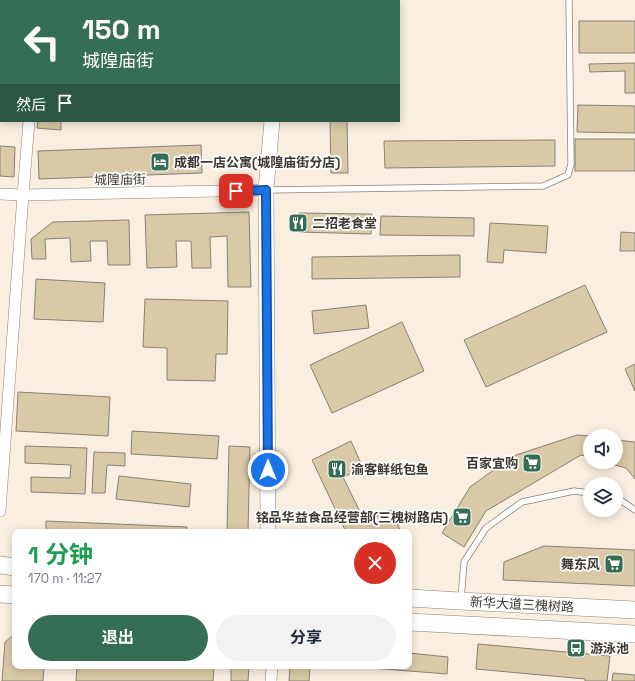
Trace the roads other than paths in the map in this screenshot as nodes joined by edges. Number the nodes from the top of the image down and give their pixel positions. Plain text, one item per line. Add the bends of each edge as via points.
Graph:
1 (569, 0) edge
2 (29, 122) edge
3 (272, 122) edge
4 (266, 190) junction
5 (0, 194) edge
6 (23, 195) junction
7 (583, 492) edge
8 (623, 502) edge
9 (635, 510) edge
10 (0, 511) edge
11 (268, 529) edge
12 (0, 566) edge
13 (12, 567) edge
14 (0, 594) edge
15 (12, 595) edge
16 (412, 598) edge
17 (460, 602) junction
18 (635, 610) edge
19 (412, 622) edge
20 (635, 634) edge
21 (272, 669) edge
22 (271, 681) edge

1 - 4 lane via 571,164 568,175 543,186
2 - 6 street
3 - 4 street
4 - 6 street, 城隍庙街
4 - 11 street
5 - 6 street, 城隍庙街
6 - 10 street
7 - 17 lane via 574,491 522,502 486,528 464,562
8 - 9 lane
12 - 13 main road
14 - 15 main road
16 - 17 main road, 新华大道三槐树路
17 - 18 main road, 新华大道三槐树路
19 - 20 main road, 新华大道三槐树路
21 - 22 street

